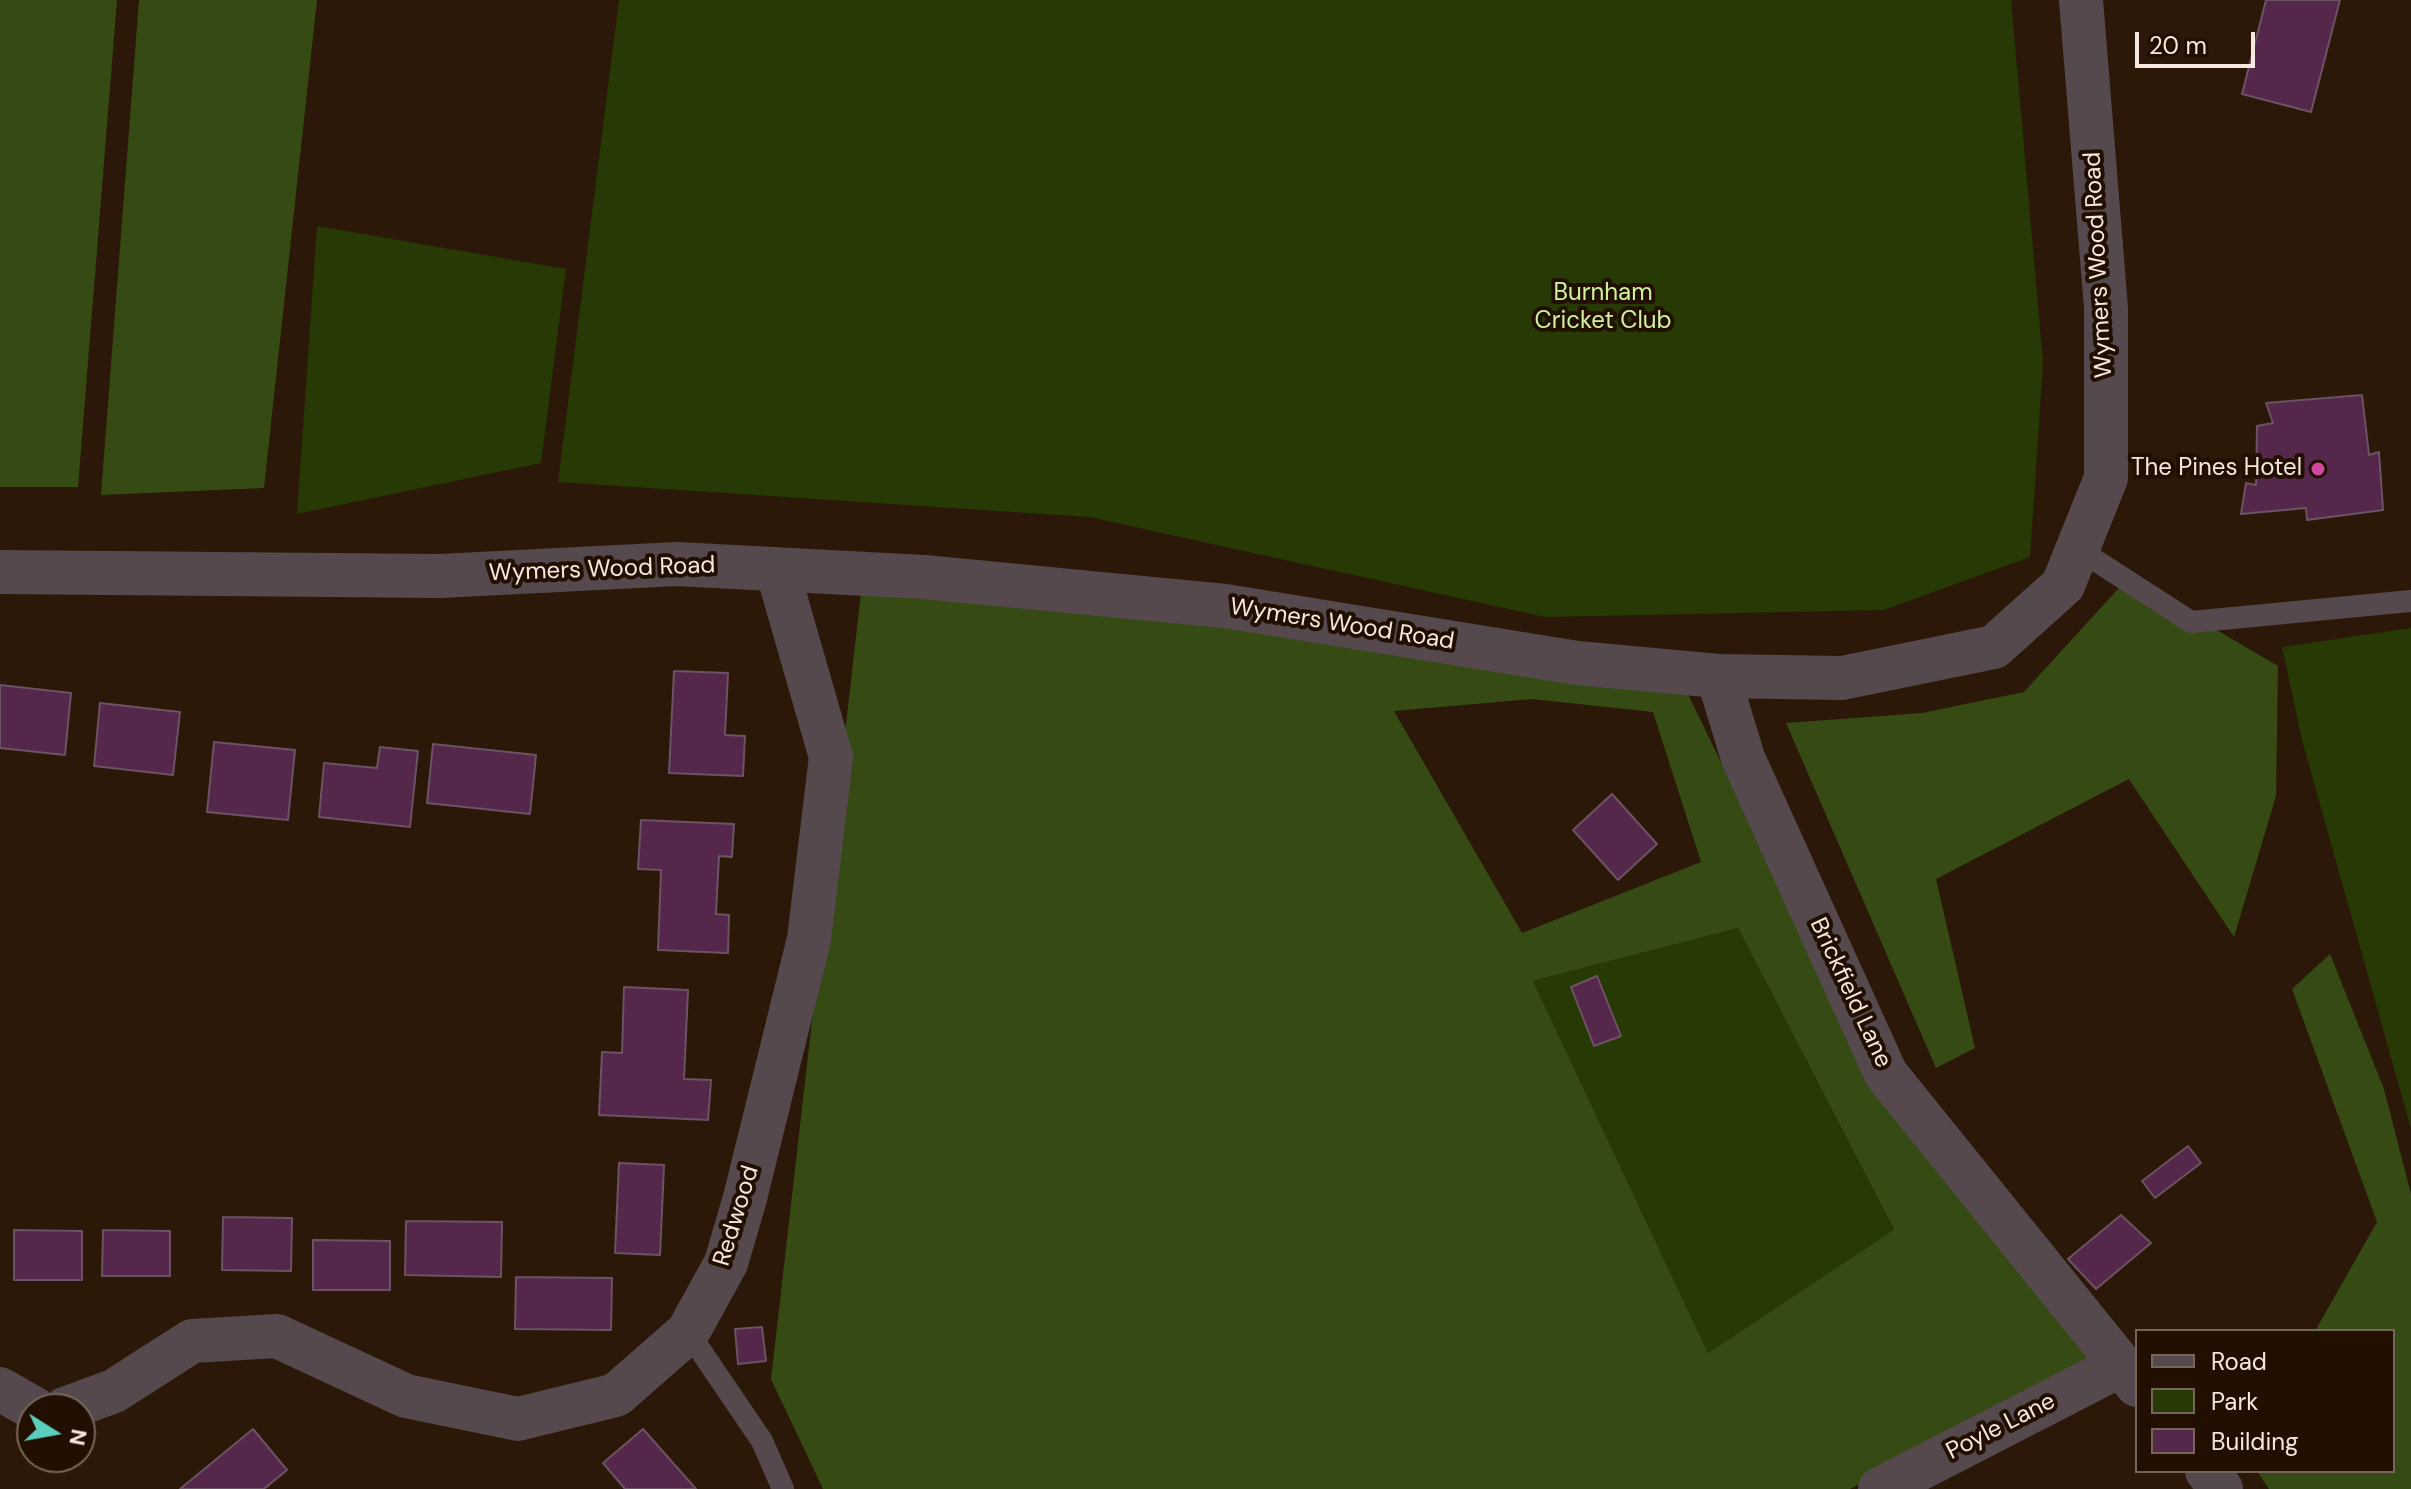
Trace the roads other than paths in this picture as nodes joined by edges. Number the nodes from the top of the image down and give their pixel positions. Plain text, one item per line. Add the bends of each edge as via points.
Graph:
1 (2081, 0) edge
2 (2078, 549) junction
3 (777, 569) junction
4 (0, 572) edge
5 (2411, 601) edge
6 (1718, 676) junction
7 (688, 1332) junction
8 (2129, 1375) edge
9 (96, 1398) edge
10 (2209, 1473) edge
11 (783, 1489) edge
12 (1880, 1489) edge
13 (2221, 1489) edge

1 - 2 street, Wymers Wood Road via 2106,308 2106,478
2 - 5 lane via 2191,622
2 - 6 street, Wymers Wood Road via 2063,585 1994,647 1842,678
3 - 4 street, Wymers Wood Road via 677,564 440,576
3 - 6 street, Wymers Wood Road via 924,577 1225,606 1577,663
3 - 7 street, Redwood via 831,757 809,939 745,1198 726,1263
6 - 8 street, Brickfield Lane via 1743,758 1886,1074
7 - 9 street, Redwood via 616,1395 518,1419 406,1396 277,1336 192,1341
7 - 11 lane via 762,1441
8 - 12 street, Poyle Lane
10 - 13 street

